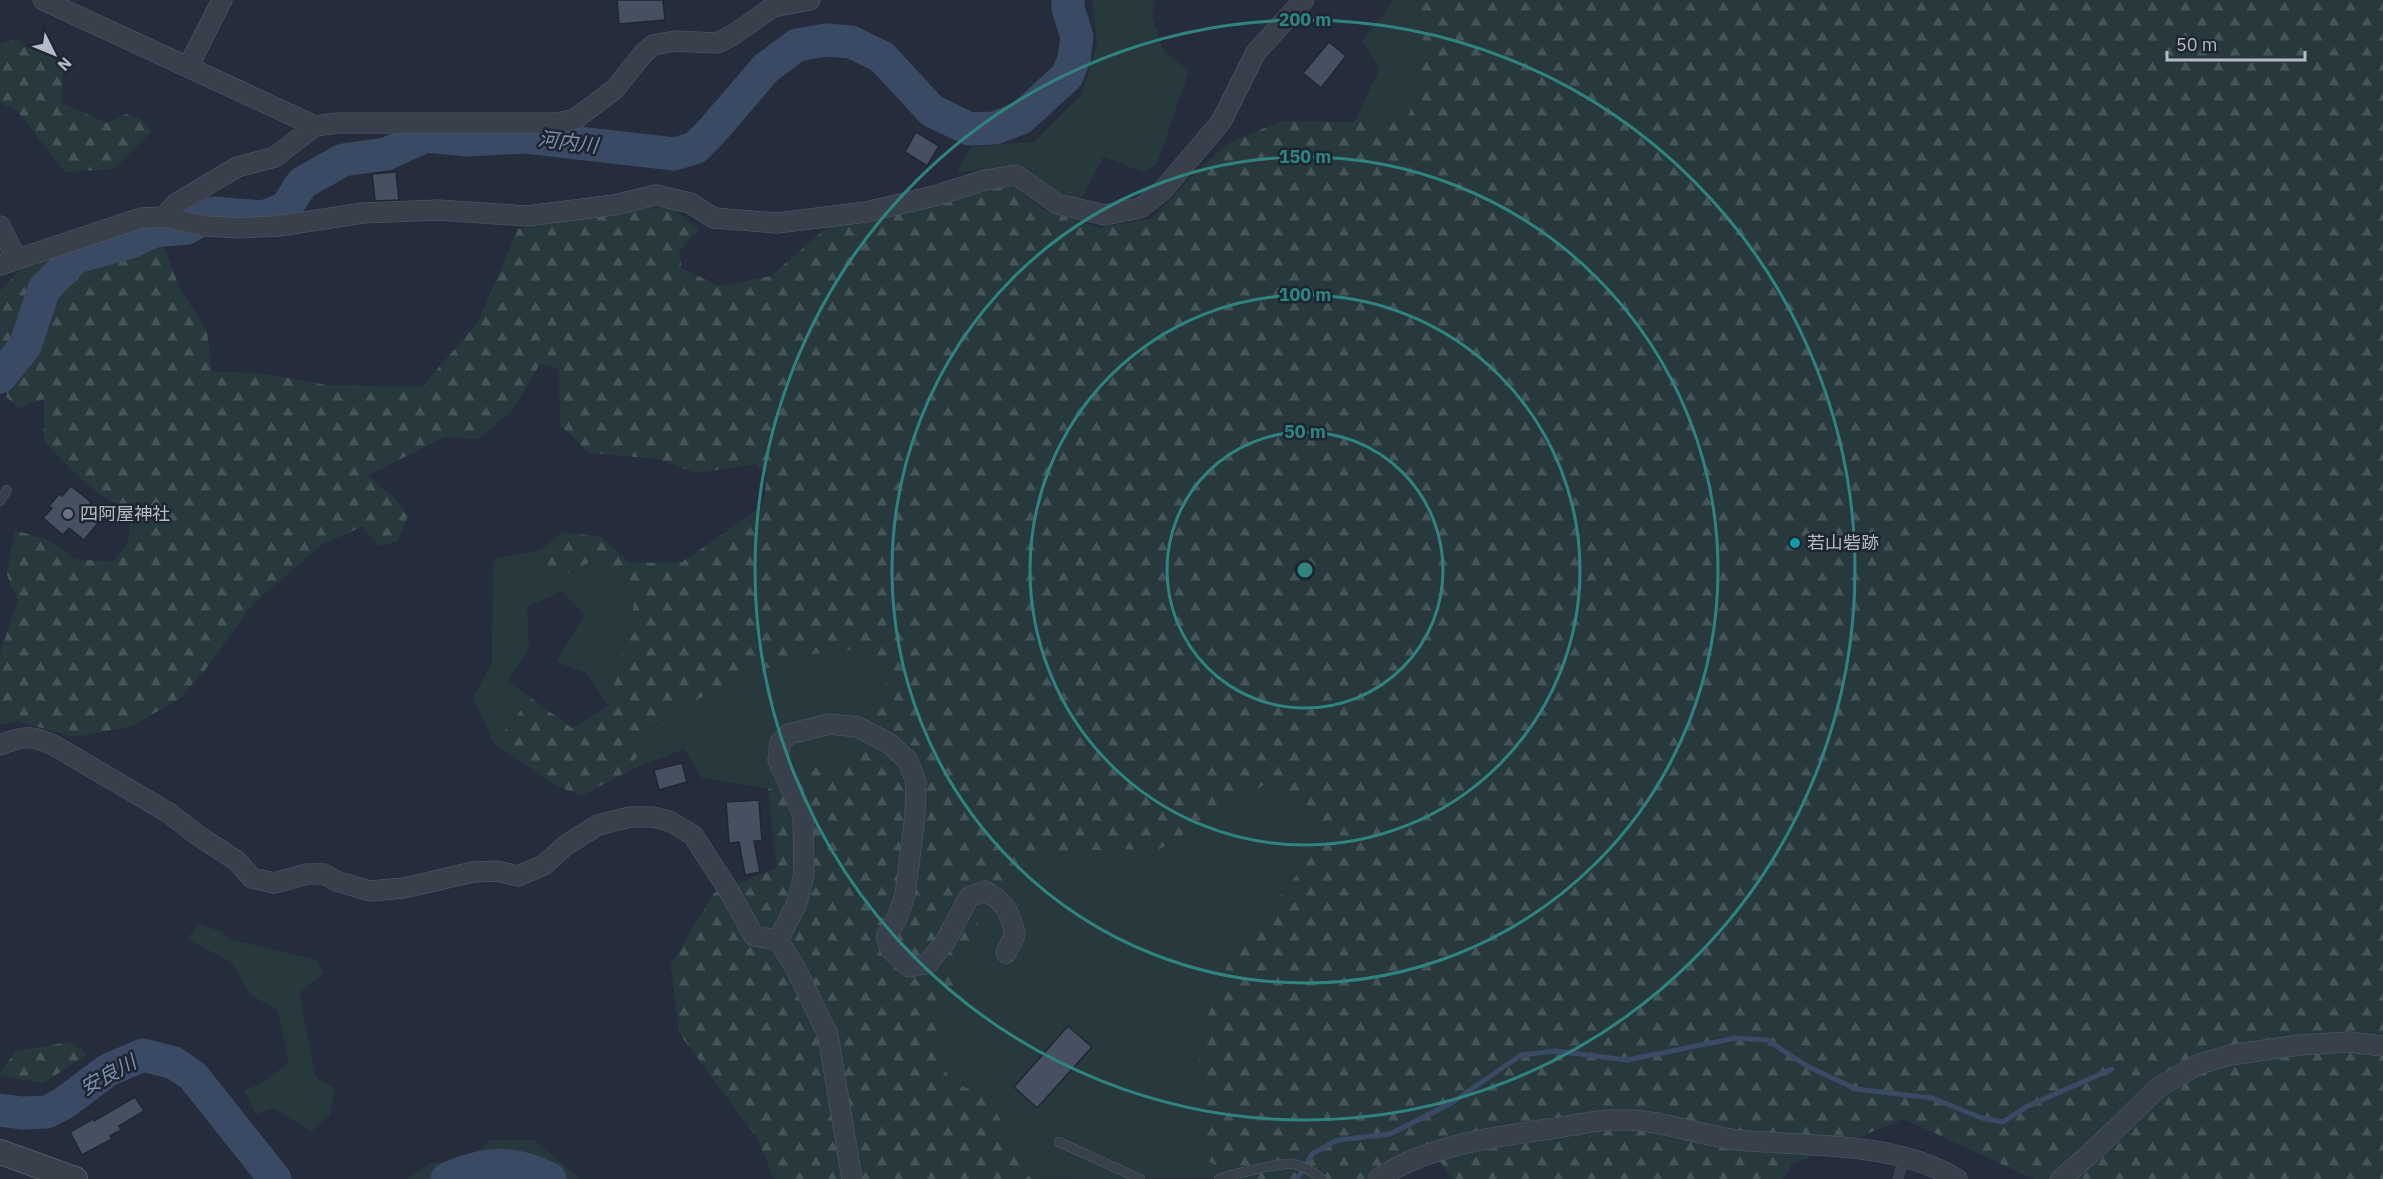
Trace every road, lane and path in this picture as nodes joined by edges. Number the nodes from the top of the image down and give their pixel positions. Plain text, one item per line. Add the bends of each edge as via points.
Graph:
1 (43, 0) edge
2 (222, 0) edge
3 (810, 0) edge
4 (1304, 0) edge
5 (188, 67) junction
6 (315, 126) junction
7 (171, 218) junction
8 (0, 226) edge
9 (8, 261) edge
10 (7, 490) dead end
11 (0, 501) edge
12 (0, 745) edge
13 (778, 940) junction
14 (1006, 953) dead end
15 (2383, 1046) edge
16 (1059, 1142) dead end
17 (0, 1152) edge
18 (1904, 1157) junction
19 (1318, 1176) edge
20 (75, 1179) edge
21 (852, 1179) edge
22 (1140, 1179) edge
23 (1219, 1179) edge
24 (1378, 1179) edge
25 (1898, 1179) edge
26 (1957, 1179) edge
27 (2061, 1179) edge

1 - 5 street
2 - 5 street
3 - 6 street via 773,7 717,43 675,40 653,45 615,89 575,119 559,123
4 - 7 street via 1256,52 1221,122 1162,191 1140,208 1105,215 1058,204 1016,175 866,212 777,223 714,218 690,203 656,195 614,205 527,216 438,210 363,213 238,228
5 - 6 street
6 - 7 street via 275,157 237,167 175,204
7 - 9 street via 141,218
8 - 9 street
10 - 11 lane
12 - 13 street via 26,736 57,747 170,813 237,861 252,878 274,883 307,874 324,874 370,891 404,888 473,872 496,871 518,876 544,865 598,825 630,817 669,821 693,835 754,936
13 - 14 street via 797,903 804,875 803,815 778,760 780,743 789,734 829,724 858,727 890,744 908,761 916,782 905,895 886,937 890,950 909,967 928,963 945,942 969,897 985,891 1000,899 1012,920 1016,934
13 - 21 street via 828,1035
15 - 27 street via 2348,1042 2300,1045 2230,1055 2199,1064 2159,1087
16 - 22 lane
17 - 20 street
18 - 24 street via 1735,1140 1613,1119 1507,1135 1442,1150 1390,1170
18 - 25 lane
18 - 26 street via 1939,1168
19 - 23 lane via 1292,1164

